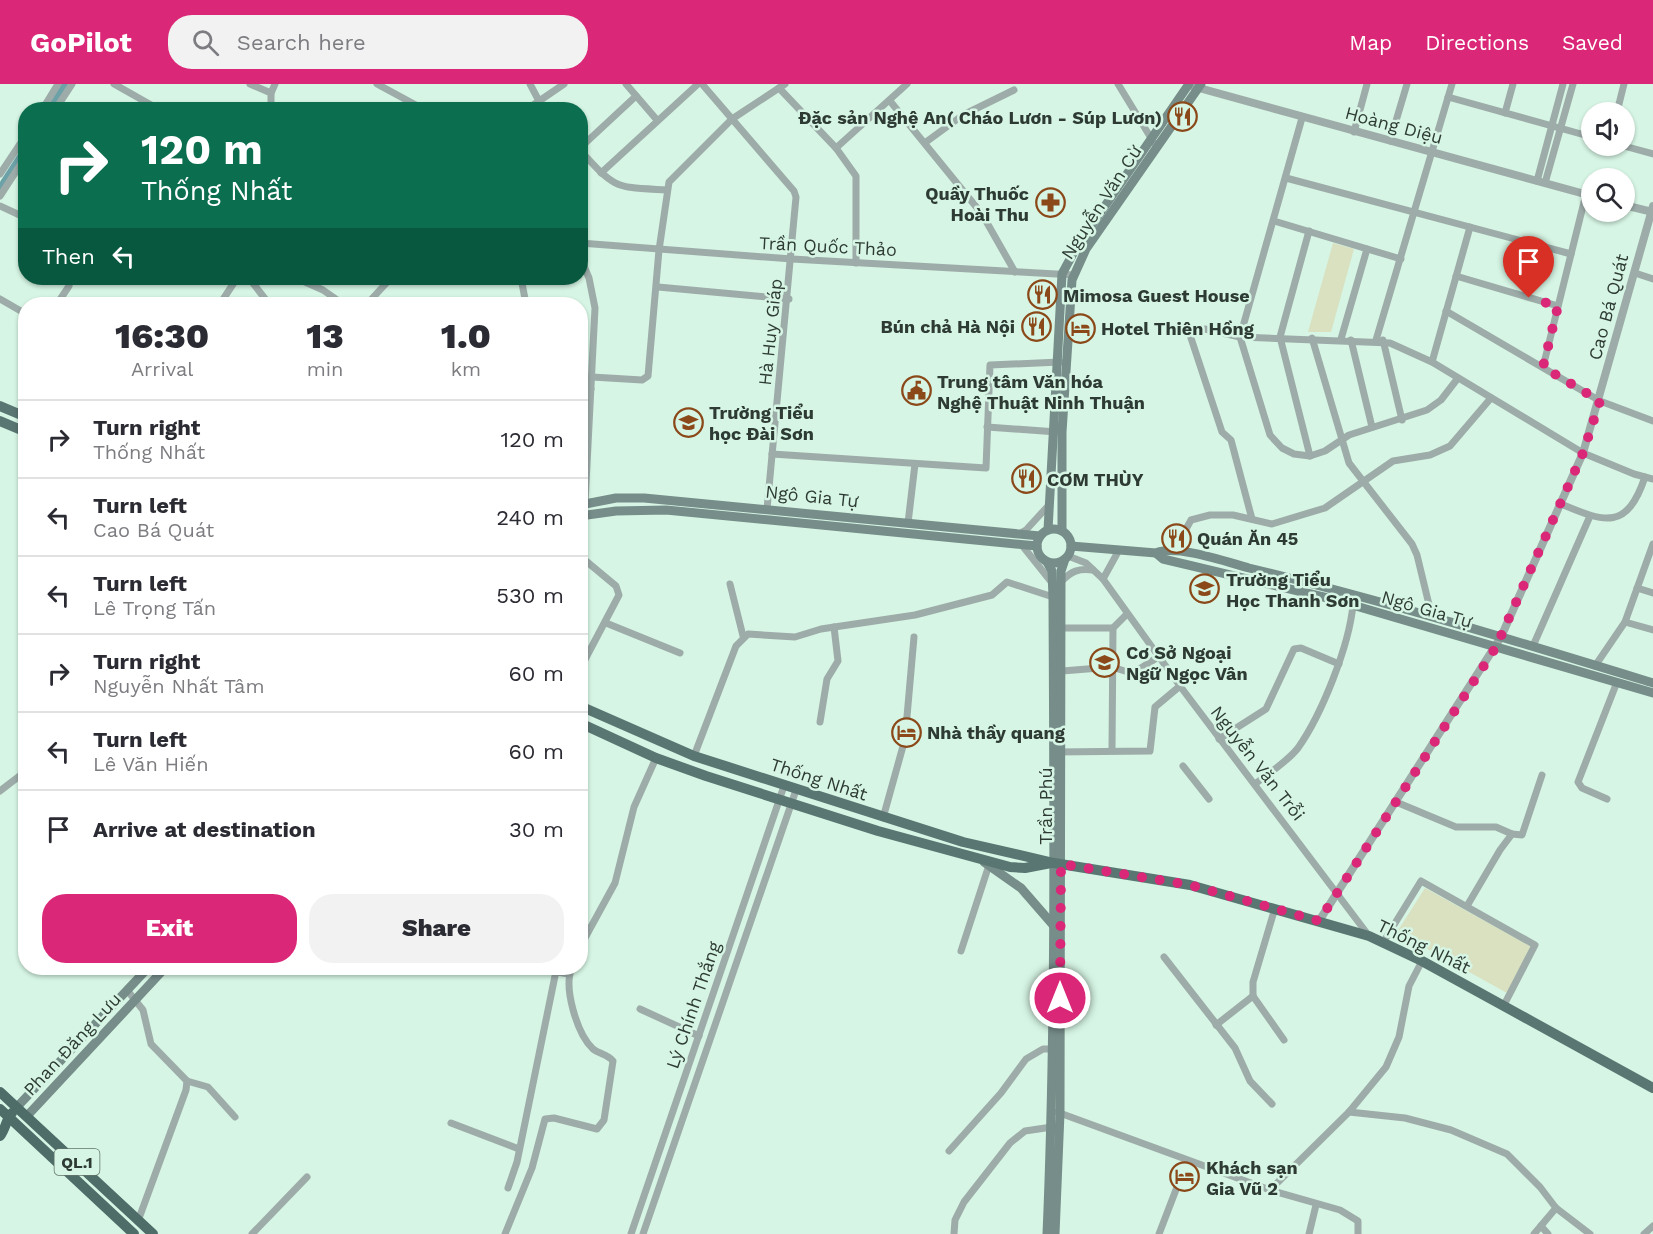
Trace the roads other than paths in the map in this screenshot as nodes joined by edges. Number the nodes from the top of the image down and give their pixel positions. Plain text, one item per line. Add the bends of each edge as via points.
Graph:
1 (58, 84) edge
2 (72, 84) edge
3 (114, 84) edge
4 (250, 84) edge
5 (275, 84) edge
6 (377, 84) edge
7 (530, 84) edge
8 (564, 84) edge
9 (626, 84) edge
10 (700, 84) edge
11 (907, 84) edge
12 (1118, 84) edge
13 (1368, 84) edge
14 (1407, 84) edge
15 (1452, 84) edge
16 (1513, 84) edge
17 (1563, 84) edge
18 (1573, 84) edge
19 (1624, 84) edge
20 (1194, 85) edge
21 (782, 86) edge
22 (1014, 90) dead end
23 (271, 93) junction
24 (636, 96) junction
25 (1448, 97) junction
26 (539, 100) junction
27 (890, 101) junction
28 (47, 102) edge
29 (60, 102) edge
30 (146, 102) edge
31 (271, 102) edge
32 (410, 102) edge
33 (536, 102) edge
34 (1620, 102) edge
35 (1505, 113) junction
36 (1302, 118) junction
37 (732, 119) junction
38 (657, 120) junction
39 (1552, 126) junction
40 (1561, 128) junction
41 (1354, 132) junction
42 (1581, 134) edge
43 (588, 141) edge
44 (1390, 141) junction
45 (926, 142) junction
46 (1153, 142) junction
47 (18, 147) edge
48 (836, 148) junction
49 (1635, 149) edge
50 (1432, 153) junction
51 (1653, 154) edge
52 (588, 158) edge
53 (18, 168) edge
54 (601, 173) junction
55 (0, 174) edge
56 (1286, 178) junction
57 (1541, 182) junction
58 (667, 190) junction
59 (1581, 193) edge
60 (0, 196) edge
61 (0, 206) edge
62 (1635, 207) edge
63 (1652, 210) edge
64 (1414, 212) junction
65 (18, 214) edge
66 (1274, 220) junction
67 (1581, 221) edge
68 (1470, 227) junction
69 (1309, 231) junction
70 (588, 244) edge
71 (1367, 249) junction
72 (659, 250) junction
73 (1571, 254) junction
74 (1401, 259) junction
75 (792, 260) junction
76 (856, 263) junction
77 (1015, 272) junction
78 (1635, 273) junction
79 (1062, 274) junction
80 (1074, 275) junction
81 (588, 276) edge
82 (1456, 276) junction
83 (1653, 279) edge
84 (254, 285) edge
85 (312, 285) edge
86 (385, 285) edge
87 (69, 286) dead end
88 (657, 287) junction
89 (62, 297) edge
90 (264, 297) edge
91 (333, 297) edge
92 (373, 297) edge
93 (0, 299) edge
94 (789, 299) junction
95 (1558, 306) junction
96 (18, 309) edge
97 (1446, 311) junction
98 (1240, 336) junction
99 (1280, 337) junction
100 (1312, 338) junction
101 (1341, 339) junction
102 (1351, 340) junction
103 (1380, 340) junction
104 (1056, 362) junction
105 (1067, 362) junction
106 (1432, 362) junction
107 (1543, 367) junction
108 (591, 377) junction
109 (1458, 378) junction
110 (588, 387) edge
111 (591, 389) junction
112 (1491, 398) junction
113 (1600, 401) junction
114 (0, 406) edge
115 (589, 413) joint
116 (18, 414) edge
117 (1402, 420) junction
118 (0, 421) edge
119 (1653, 421) edge
120 (1372, 427) junction
121 (588, 428) edge
122 (987, 428) junction
123 (18, 429) edge
124 (1057, 432) junction
125 (1340, 441) junction
126 (1583, 453) junction
127 (772, 454) junction
128 (1310, 456) junction
129 (915, 464) junction
130 (1645, 477) junction
131 (1653, 478) edge
132 (1360, 481) junction
133 (686, 502) junction
134 (588, 503) edge
135 (1562, 504) junction
136 (1049, 505) junction
137 (767, 509) junction
138 (685, 513) junction
139 (588, 514) edge
140 (829, 515) junction
141 (1590, 516) junction
142 (1252, 519) junction
143 (766, 521) junction
144 (828, 526) junction
145 (908, 527) junction
146 (1062, 531) junction
147 (947, 532) junction
148 (1018, 534) junction
149 (1042, 537) junction
150 (1021, 544) junction
151 (1653, 544) edge
152 (1119, 550) junction
153 (1174, 551) junction
154 (1156, 553) junction
155 (1068, 554) junction
156 (1047, 562) junction
157 (588, 563) edge
158 (1649, 565) edge
159 (1096, 571) junction
160 (1103, 579) junction
161 (1057, 583) junction
162 (730, 584) dead end
163 (1637, 588) junction
164 (1653, 593) edge
165 (1355, 594) junction
166 (1053, 597) junction
167 (1353, 605) junction
168 (1127, 614) junction
169 (1432, 616) junction
170 (1625, 622) junction
171 (606, 623) junction
172 (834, 627) junction
173 (1058, 628) junction
174 (1113, 628) junction
175 (1434, 628) junction
176 (1653, 630) edge
177 (743, 636) junction
178 (914, 637) dead end
179 (1501, 637) junction
180 (1533, 646) junction
181 (1496, 647) junction
182 (680, 653) dead end
183 (588, 655) edge
184 (1158, 657) junction
185 (1339, 664) junction
186 (1595, 666) junction
187 (1113, 667) junction
188 (1062, 671) junction
189 (1589, 674) junction
190 (1617, 682) junction
191 (1653, 683) edge
192 (1180, 686) junction
193 (1653, 693) edge
194 (588, 712) edge
195 (820, 722) dead end
196 (588, 727) edge
197 (1220, 739) junction
198 (1112, 750) junction
199 (1058, 752) junction
200 (694, 756) junction
201 (656, 758) junction
202 (1183, 766) dead end
203 (688, 770) junction
204 (1542, 775) dead end
205 (18, 777) edge
206 (1255, 784) junction
207 (784, 786) junction
208 (796, 790) junction
209 (0, 791) edge
210 (780, 798) junction
211 (1209, 799) dead end
212 (1607, 799) dead end
213 (792, 802) junction
214 (1396, 802) junction
215 (883, 818) junction
216 (878, 831) junction
217 (1512, 834) junction
218 (982, 847) junction
219 (984, 862) junction
220 (1058, 863) junction
221 (1338, 892) junction
222 (1467, 906) junction
223 (1275, 908) junction
224 (1319, 921) junction
225 (1054, 926) junction
226 (588, 932) edge
227 (1369, 936) junction
228 (1384, 941) junction
229 (729, 946) junction
230 (741, 950) junction
231 (961, 951) dead end
232 (1164, 957) dead end
233 (1422, 961) junction
234 (141, 975) edge
235 (158, 975) edge
236 (555, 975) edge
237 (570, 975) edge
238 (127, 990) junction
239 (1253, 996) junction
240 (136, 999) junction
241 (1504, 1005) junction
242 (640, 1009) dead end
243 (1216, 1025) junction
244 (699, 1036) junction
245 (1284, 1040) dead end
246 (1053, 1049) junction
247 (187, 1081) junction
248 (1653, 1088) edge
249 (0, 1092) edge
250 (1272, 1104) dead end
251 (17, 1107) junction
252 (1056, 1112) junction
253 (1349, 1112) junction
254 (27, 1116) junction
255 (235, 1117) dead end
256 (4, 1122) edge
257 (451, 1122) dead end
258 (18, 1126) junction
259 (1052, 1127) junction
260 (519, 1149) junction
261 (949, 1151) dead end
262 (1186, 1161) junction
263 (307, 1177) dead end
264 (508, 1188) dead end
265 (1270, 1190) junction
266 (1316, 1205) junction
267 (1556, 1208) junction
268 (138, 1221) junction
269 (1541, 1226) junction
270 (1653, 1226) edge
271 (133, 1234) edge
272 (153, 1234) edge
273 (252, 1234) edge
274 (505, 1234) edge
275 (631, 1234) edge
276 (643, 1234) edge
277 (954, 1234) edge
278 (1047, 1234) edge
279 (1055, 1234) edge
280 (1159, 1234) edge
281 (1309, 1234) edge
282 (1358, 1234) edge
283 (1534, 1234) edge
284 (1548, 1234) edge
285 (1590, 1234) edge
286 (1644, 1234) edge

1 - 28 street
2 - 29 street
3 - 30 street
4 - 23 street
5 - 23 street
6 - 32 street
7 - 26 street
8 - 26 street
9 - 24 street
10 - 37 street, Hà Huy Giáp
10 - 38 street
11 - 27 street
12 - 46 street
13 - 41 street
14 - 44 street
15 - 25 street
16 - 35 street
17 - 39 street
18 - 40 street
19 - 34 street
20 - 36 street, Hoàng Diệu
20 - 46 main road, Nguyễn Văn Cừ
21 - 37 street
21 - 48 street
22 - 45 street via 963,115
23 - 31 street
24 - 38 street
24 - 43 street
25 - 35 street
25 - 50 street
26 - 33 street
27 - 45 street
27 - 48 street
35 - 39 street
36 - 41 street, Hoàng Diệu
36 - 56 street
37 - 58 street via 674,175
37 - 75 street, Hà Huy Giáp via 794,191 797,207
38 - 54 street
39 - 40 street
39 - 57 street
40 - 42 street
40 - 57 street
41 - 44 street, Hoàng Diệu
44 - 50 street, Hoàng Diệu
45 - 77 street via 992,229
46 - 79 main road, Nguyễn Văn Cừ via 1076,248
46 - 80 main road, Nguyễn Văn Cừ
47 - 55 street
48 - 76 street via 857,182
49 - 51 street
50 - 57 street, Hoàng Diệu
50 - 64 street
52 - 54 street
53 - 60 street
54 - 58 street via 617,186
56 - 64 street
56 - 66 street
57 - 59 street, Hoàng Diệu
58 - 72 street
61 - 65 street
62 - 63 street
63 - 78 street, Cao Bá Quát
64 - 68 street
64 - 74 street
66 - 69 street
66 - 98 street
67 - 73 street
68 - 73 street
68 - 82 street
69 - 71 street
69 - 99 street
70 - 72 street, Trần Quốc Thảo
71 - 74 street
71 - 101 street
72 - 75 street, Trần Quốc Thảo
72 - 88 street
73 - 95 street
74 - 103 street
75 - 76 street, Trần Quốc Thảo
75 - 94 street, Hà Huy Giáp
76 - 77 street, Trần Quốc Thảo
77 - 79 street, Trần Quốc Thảo
78 - 83 street
78 - 113 street, Cao Bá Quát
79 - 80 street, Trần Quốc Thảo
79 - 104 main road, Nguyễn Văn Cừ
80 - 105 main road, Nguyễn Văn Cừ
81 - 108 street via 595,308
82 - 95 street
82 - 97 street
84 - 90 street
85 - 91 street
86 - 92 street
87 - 89 street
88 - 94 street
88 - 108 street via 648,376 642,380
93 - 96 street
94 - 127 street, Hà Huy Giáp
95 - 107 street
97 - 106 street
97 - 107 street
98 - 99 street
98 - 128 street via 1270,435 1282,448
98 - 142 street via 1205,329 1191,334 1222,432 1231,440
99 - 100 street
99 - 128 street
100 - 101 street
100 - 125 street
101 - 102 street
102 - 103 street
102 - 120 street
103 - 106 street
103 - 117 street
104 - 105 street
104 - 122 street via 990,365
104 - 124 main road, Nguyễn Văn Cừ
105 - 124 main road, Nguyễn Văn Cừ
106 - 109 street
107 - 113 street
108 - 111 street
109 - 112 street
109 - 117 street via 1441,400
110 - 111 street
111 - 115 street
112 - 126 street
112 - 132 street via 1450,446 1393,461
113 - 119 street
113 - 126 street, Cao Bá Quát
114 - 116 main road
115 - 121 street
117 - 120 street
118 - 123 main road
120 - 125 street
122 - 124 street
122 - 129 street via 986,468
124 - 136 main road, Nguyễn Văn Cừ
124 - 146 main road, Nguyễn Văn Cừ
125 - 128 street
125 - 132 street
126 - 130 street
126 - 135 street, Cao Bá Quát
127 - 129 street
127 - 137 street, Hà Huy Giáp
129 - 145 street
130 - 131 street
130 - 141 street via 1629,510 1603,519
132 - 142 street via 1325,508 1272,524
132 - 169 street via 1412,544
133 - 134 main road, Ngô Gia Tự via 616,498
133 - 137 main road, Ngô Gia Tự
133 - 138 main road
135 - 141 street
135 - 179 street, Cao Bá Quát
136 - 148 street
136 - 149 main road, Nguyễn Văn Cừ
137 - 140 main road, Ngô Gia Tự
137 - 143 main road
138 - 139 main road, Ngô Gia Tự via 628,510
138 - 143 main road, Ngô Gia Tự
140 - 144 main road
140 - 145 main road, Ngô Gia Tự
141 - 180 street
142 - 153 street via 1210,515 1191,520
143 - 144 main road, Ngô Gia Tự
144 - 145 main road, Ngô Gia Tự
145 - 147 main road, Ngô Gia Tự
146 - 149 main road
146 - 155 main road via 1068,537
147 - 148 main road, Ngô Gia Tự
147 - 150 main road, Ngô Gia Tự
148 - 149 main road, Ngô Gia Tự
149 - 150 main road, Ngô Gia Tự
149 - 156 main road via 1040,555
150 - 161 street
151 - 158 street
152 - 154 main road, Ngô Gia Tự
152 - 155 main road, Ngô Gia Tự
152 - 160 street
153 - 154 main road, Ngô Gia Tự via 1164,549
153 - 165 main road, Ngô Gia Tự
154 - 167 main road, Ngô Gia Tự via 1163,559
155 - 156 main road via 1057,563
155 - 159 street, Nguyễn Văn Trỗi
155 - 161 main road, Trần Phú
156 - 161 main road, Trần Phú
157 - 171 street via 619,590
158 - 163 street
159 - 160 street, Nguyễn Văn Trỗi
159 - 161 street via 1073,571
160 - 168 street, Nguyễn Văn Trỗi
161 - 166 main road, Trần Phú
161 - 173 main road, Trần Phú
162 - 177 street
163 - 164 street
163 - 170 street
165 - 167 main road
165 - 169 main road, Ngô Gia Tự
166 - 172 street via 1007,582 987,597 915,615
166 - 173 main road, Trần Phú
167 - 175 main road, Ngô Gia Tự
167 - 185 street
168 - 174 street
168 - 184 street, Nguyễn Văn Trỗi
169 - 175 main road
169 - 179 main road, Ngô Gia Tự
170 - 176 street
170 - 186 street
171 - 182 street
171 - 183 street
172 - 177 street via 795,637
172 - 195 street via 838,661 827,679
173 - 174 street
173 - 188 main road, Trần Phú
173 - 199 main road, Trần Phú
174 - 187 street
175 - 181 main road, Ngô Gia Tự
177 - 200 street
178 - 215 street via 905,739
179 - 180 main road, Ngô Gia Tự
179 - 181 street, Cao Bá Quát
180 - 186 main road, Ngô Gia Tự
181 - 189 main road, Ngô Gia Tự
181 - 214 street, Cao Bá Quát
184 - 187 street via 1138,670 1128,672
184 - 192 street, Nguyễn Văn Trỗi
185 - 197 street via 1301,648 1294,649 1266,710
185 - 206 street via 1297,749
186 - 189 main road
186 - 191 main road, Ngô Gia Tự
187 - 188 street
187 - 198 street
188 - 199 main road, Trần Phú
189 - 190 main road, Ngô Gia Tự
190 - 193 main road, Ngô Gia Tự
190 - 212 street via 1578,782 1582,788
192 - 197 street, Nguyễn Văn Trỗi
192 - 198 street via 1155,707 1150,751
194 - 200 main road, Thống Nhất
196 - 201 main road, Thống Nhất
197 - 206 street, Nguyễn Văn Trỗi
198 - 199 street
199 - 220 main road, Trần Phú
200 - 203 main road
200 - 207 main road, Thống Nhất
201 - 203 main road, Thống Nhất
201 - 226 street via 634,807 615,883
202 - 211 street
203 - 210 main road, Thống Nhất
204 - 217 street via 1522,835
205 - 209 street
206 - 221 street, Nguyễn Văn Trỗi
207 - 208 main road, Thống Nhất
207 - 210 street, Lý Chính Thắng
208 - 213 street, Lý Chính Thắng
208 - 215 main road, Thống Nhất
210 - 213 main road, Thống Nhất
210 - 229 street, Lý Chính Thắng
213 - 216 main road, Thống Nhất
213 - 230 street, Lý Chính Thắng
214 - 217 street via 1456,827 1496,827
214 - 221 street, Cao Bá Quát
215 - 216 main road
215 - 218 main road, Thống Nhất
216 - 219 main road, Thống Nhất
217 - 222 street
218 - 219 main road
218 - 220 main road, Thống Nhất
219 - 220 main road, Thống Nhất via 1018,868
219 - 225 main road via 1021,888
219 - 231 street
220 - 223 main road, Thống Nhất via 1190,885
220 - 225 main road, Trần Phú
220 - 252 main road, Trần Phú
221 - 224 street, Cao Bá Quát
221 - 227 street, Nguyễn Văn Trỗi
222 - 228 street via 1421,880
222 - 241 street via 1535,945
223 - 224 main road, Thống Nhất
223 - 239 street via 1253,982
224 - 227 main road, Thống Nhất
225 - 246 main road, Trần Phú
227 - 228 main road, Thống Nhất
228 - 233 main road, Thống Nhất
229 - 230 street
229 - 244 street, Lý Chính Thắng
230 - 276 street, Lý Chính Thắng
232 - 243 street
233 - 241 main road, Thống Nhất
233 - 253 street via 1407,992 1392,1056
234 - 238 main road, Phan Đăng Lưu
235 - 240 main road, Phan Đăng Lưu
236 - 260 street
237 - 274 street via 572,1006 586,1041 612,1061 604,1120 597,1129 545,1119 532,1168
238 - 240 street
238 - 251 main road, Phan Đăng Lưu
239 - 243 street
239 - 245 street
240 - 247 street via 145,1017 148,1040
240 - 254 main road, Phan Đăng Lưu
241 - 248 main road, Thống Nhất
242 - 244 street
243 - 250 street via 1235,1048 1250,1081
244 - 275 street, Lý Chính Thắng
246 - 252 main road, Trần Phú
246 - 261 street via 1043,1049 1026,1059
247 - 255 street via 208,1087
247 - 268 street
249 - 251 highway, QL.1
251 - 254 highway, QL.1
251 - 256 highway
252 - 259 main road, Trần Phú
252 - 262 street
252 - 279 main road, Trần Phú
253 - 265 street
253 - 267 street via 1405,1118 1486,1144 1507,1154
254 - 258 highway
254 - 268 highway, QL.1
256 - 258 highway, QL.1
257 - 260 street
258 - 271 highway, QL.1
259 - 277 street via 1025,1131 1010,1143 964,1202 955,1220
259 - 278 main road, Trần Phú
260 - 264 street
262 - 265 street
262 - 280 street
263 - 273 street
265 - 266 street
266 - 281 street
266 - 282 street via 1340,1210 1356,1219
267 - 269 street
267 - 285 street
268 - 272 highway, QL.1
269 - 283 street
269 - 284 street
270 - 286 street

